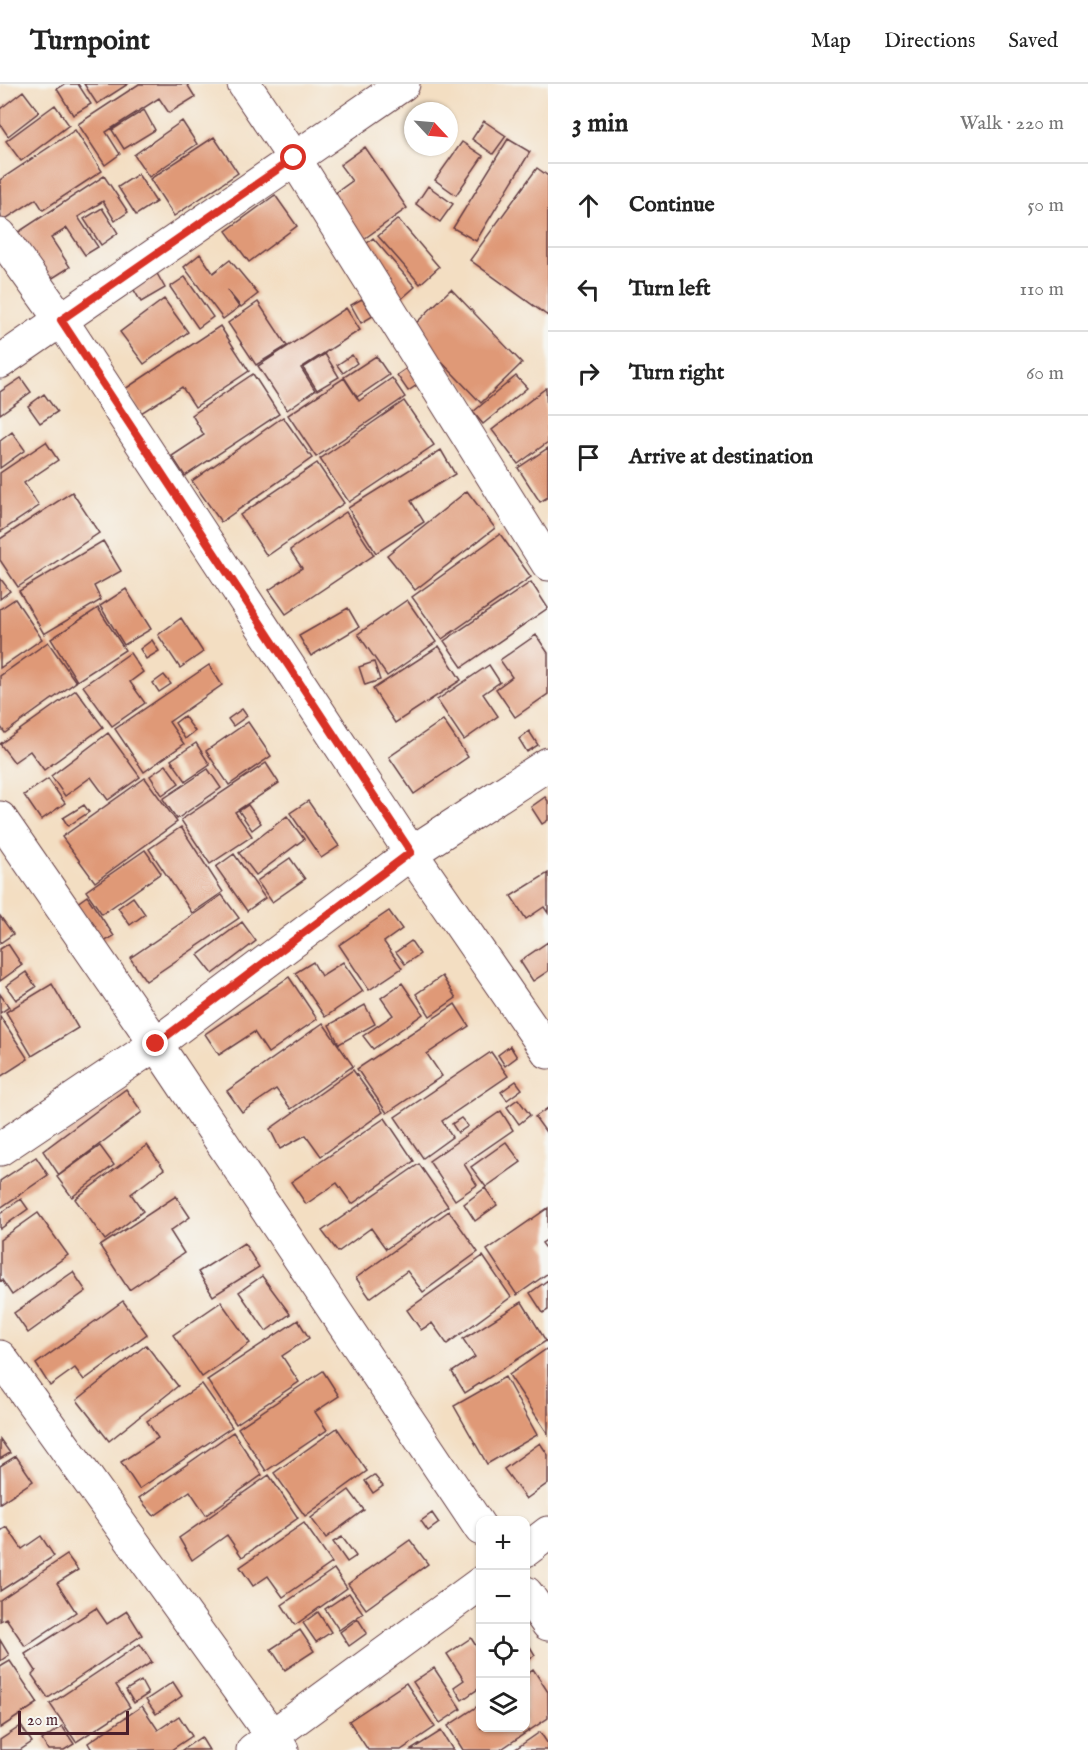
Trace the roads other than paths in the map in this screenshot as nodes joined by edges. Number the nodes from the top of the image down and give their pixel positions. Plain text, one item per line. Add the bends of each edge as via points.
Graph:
1 (244, 84) edge
2 (403, 84) edge
3 (294, 158) junction
4 (0, 235) edge
5 (61, 320) junction
6 (0, 362) edge
7 (548, 564) edge
8 (548, 764) edge
9 (0, 818) edge
10 (411, 852) junction
11 (156, 1044) junction
12 (548, 1052) edge
13 (0, 1149) edge
14 (0, 1357) edge
15 (476, 1523) edge
16 (548, 1533) edge
17 (530, 1546) edge
18 (476, 1586) edge
19 (530, 1600) edge
20 (548, 1624) edge
21 (270, 1745) edge

1 - 3 street
2 - 3 street
3 - 5 street
3 - 7 street
4 - 5 street
5 - 6 street
5 - 10 street
8 - 10 street
9 - 11 street
10 - 11 street
10 - 12 street
11 - 13 street
11 - 15 street
14 - 21 street
16 - 17 street
18 - 21 street
19 - 20 street

